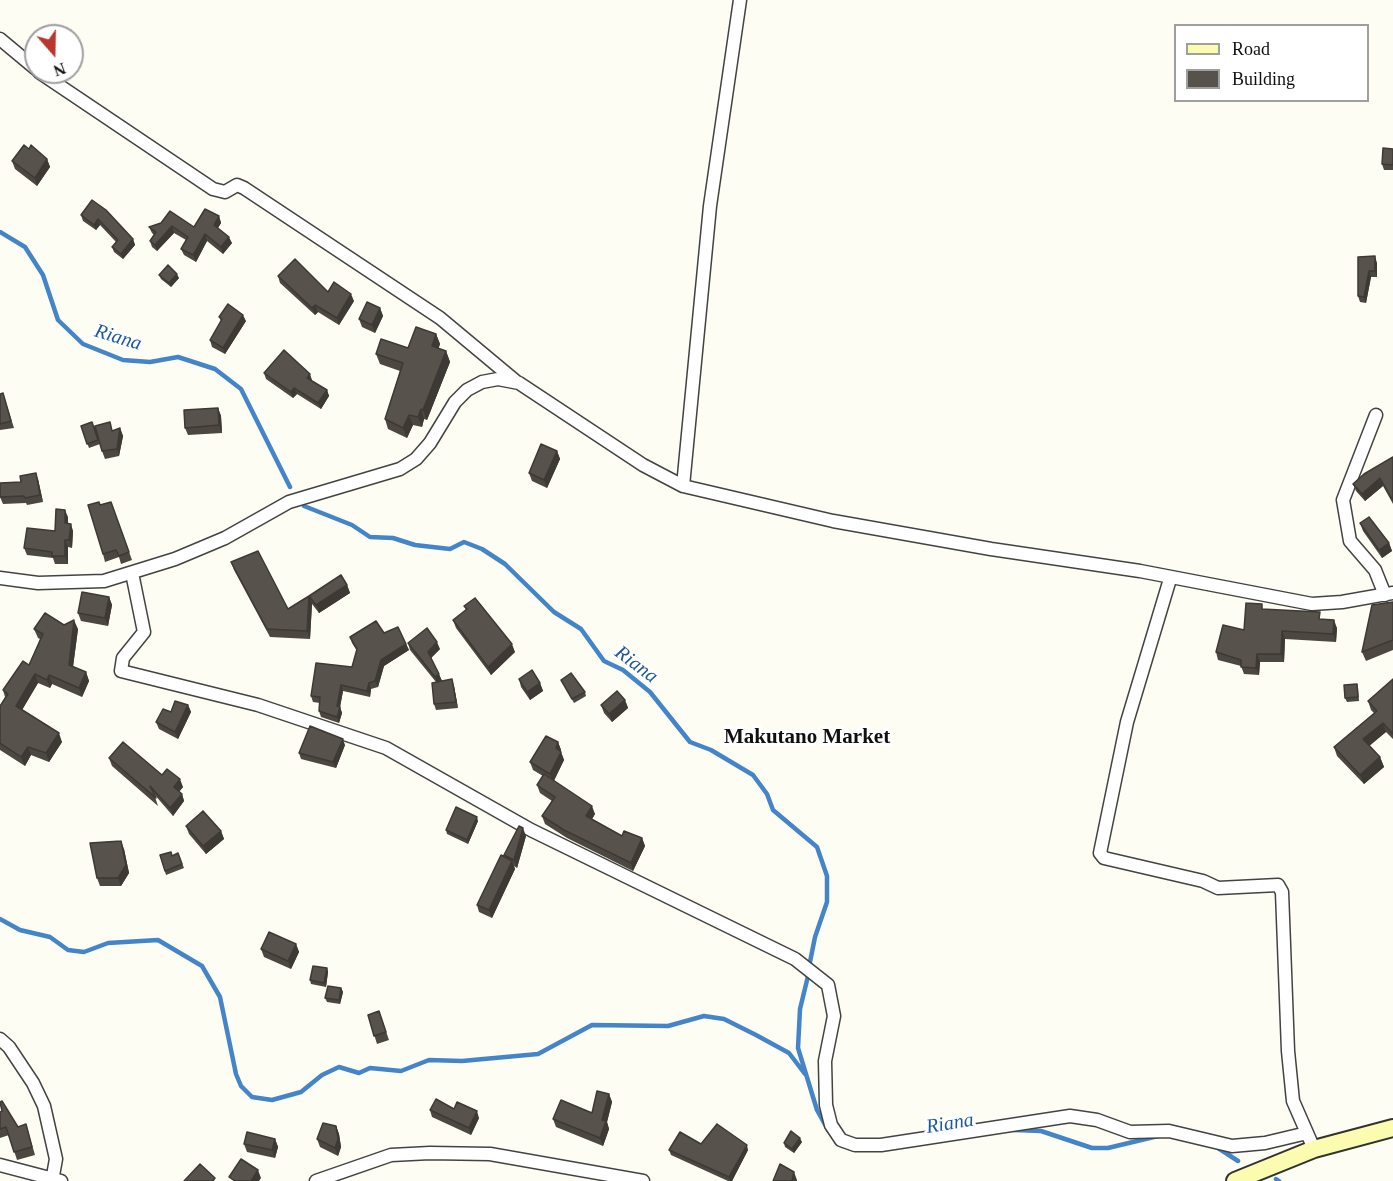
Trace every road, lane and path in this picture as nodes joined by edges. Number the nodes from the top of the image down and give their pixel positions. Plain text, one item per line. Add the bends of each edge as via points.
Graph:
1 (740, 0) edge
2 (0, 39) edge
3 (24, 59) edge
4 (57, 84) edge
5 (519, 383) junction
6 (1376, 415) dead end
7 (683, 486) junction
8 (132, 573) junction
9 (0, 578) edge
10 (1170, 579) junction
11 (1389, 594) edge
12 (0, 1039) edge
13 (1393, 1128) edge
14 (1307, 1132) junction
15 (1314, 1149) junction
16 (0, 1165) edge
17 (55, 1180) edge
18 (316, 1181) edge
19 (643, 1181) edge
20 (1235, 1181) edge

1 - 7 street via 710,206
2 - 3 street
4 - 5 street via 213,189 225,192 237,185 244,188 440,318
5 - 7 street via 643,465
5 - 8 street via 498,379 467,390 430,443 400,469 289,502 225,538
6 - 11 street via 1343,500 1350,541
7 - 10 street via 833,521
8 - 9 street via 76,584
8 - 14 street via 144,632 123,658 121,671 258,705 386,748 531,830 795,959 828,985 834,1016 825,1061 826,1105 831,1125 841,1140 855,1145 881,1145 1071,1116 1130,1132 1169,1131 1232,1146 1265,1143
10 - 11 street via 1312,604
10 - 14 street via 1126,722 1100,853 1104,858 1218,888 1278,885 1282,892 1293,1101
12 - 17 street via 33,1083 44,1106 56,1159
13 - 15 main road
14 - 15 street
15 - 20 main road
16 - 17 street
18 - 19 street via 391,1155 430,1153 490,1154

